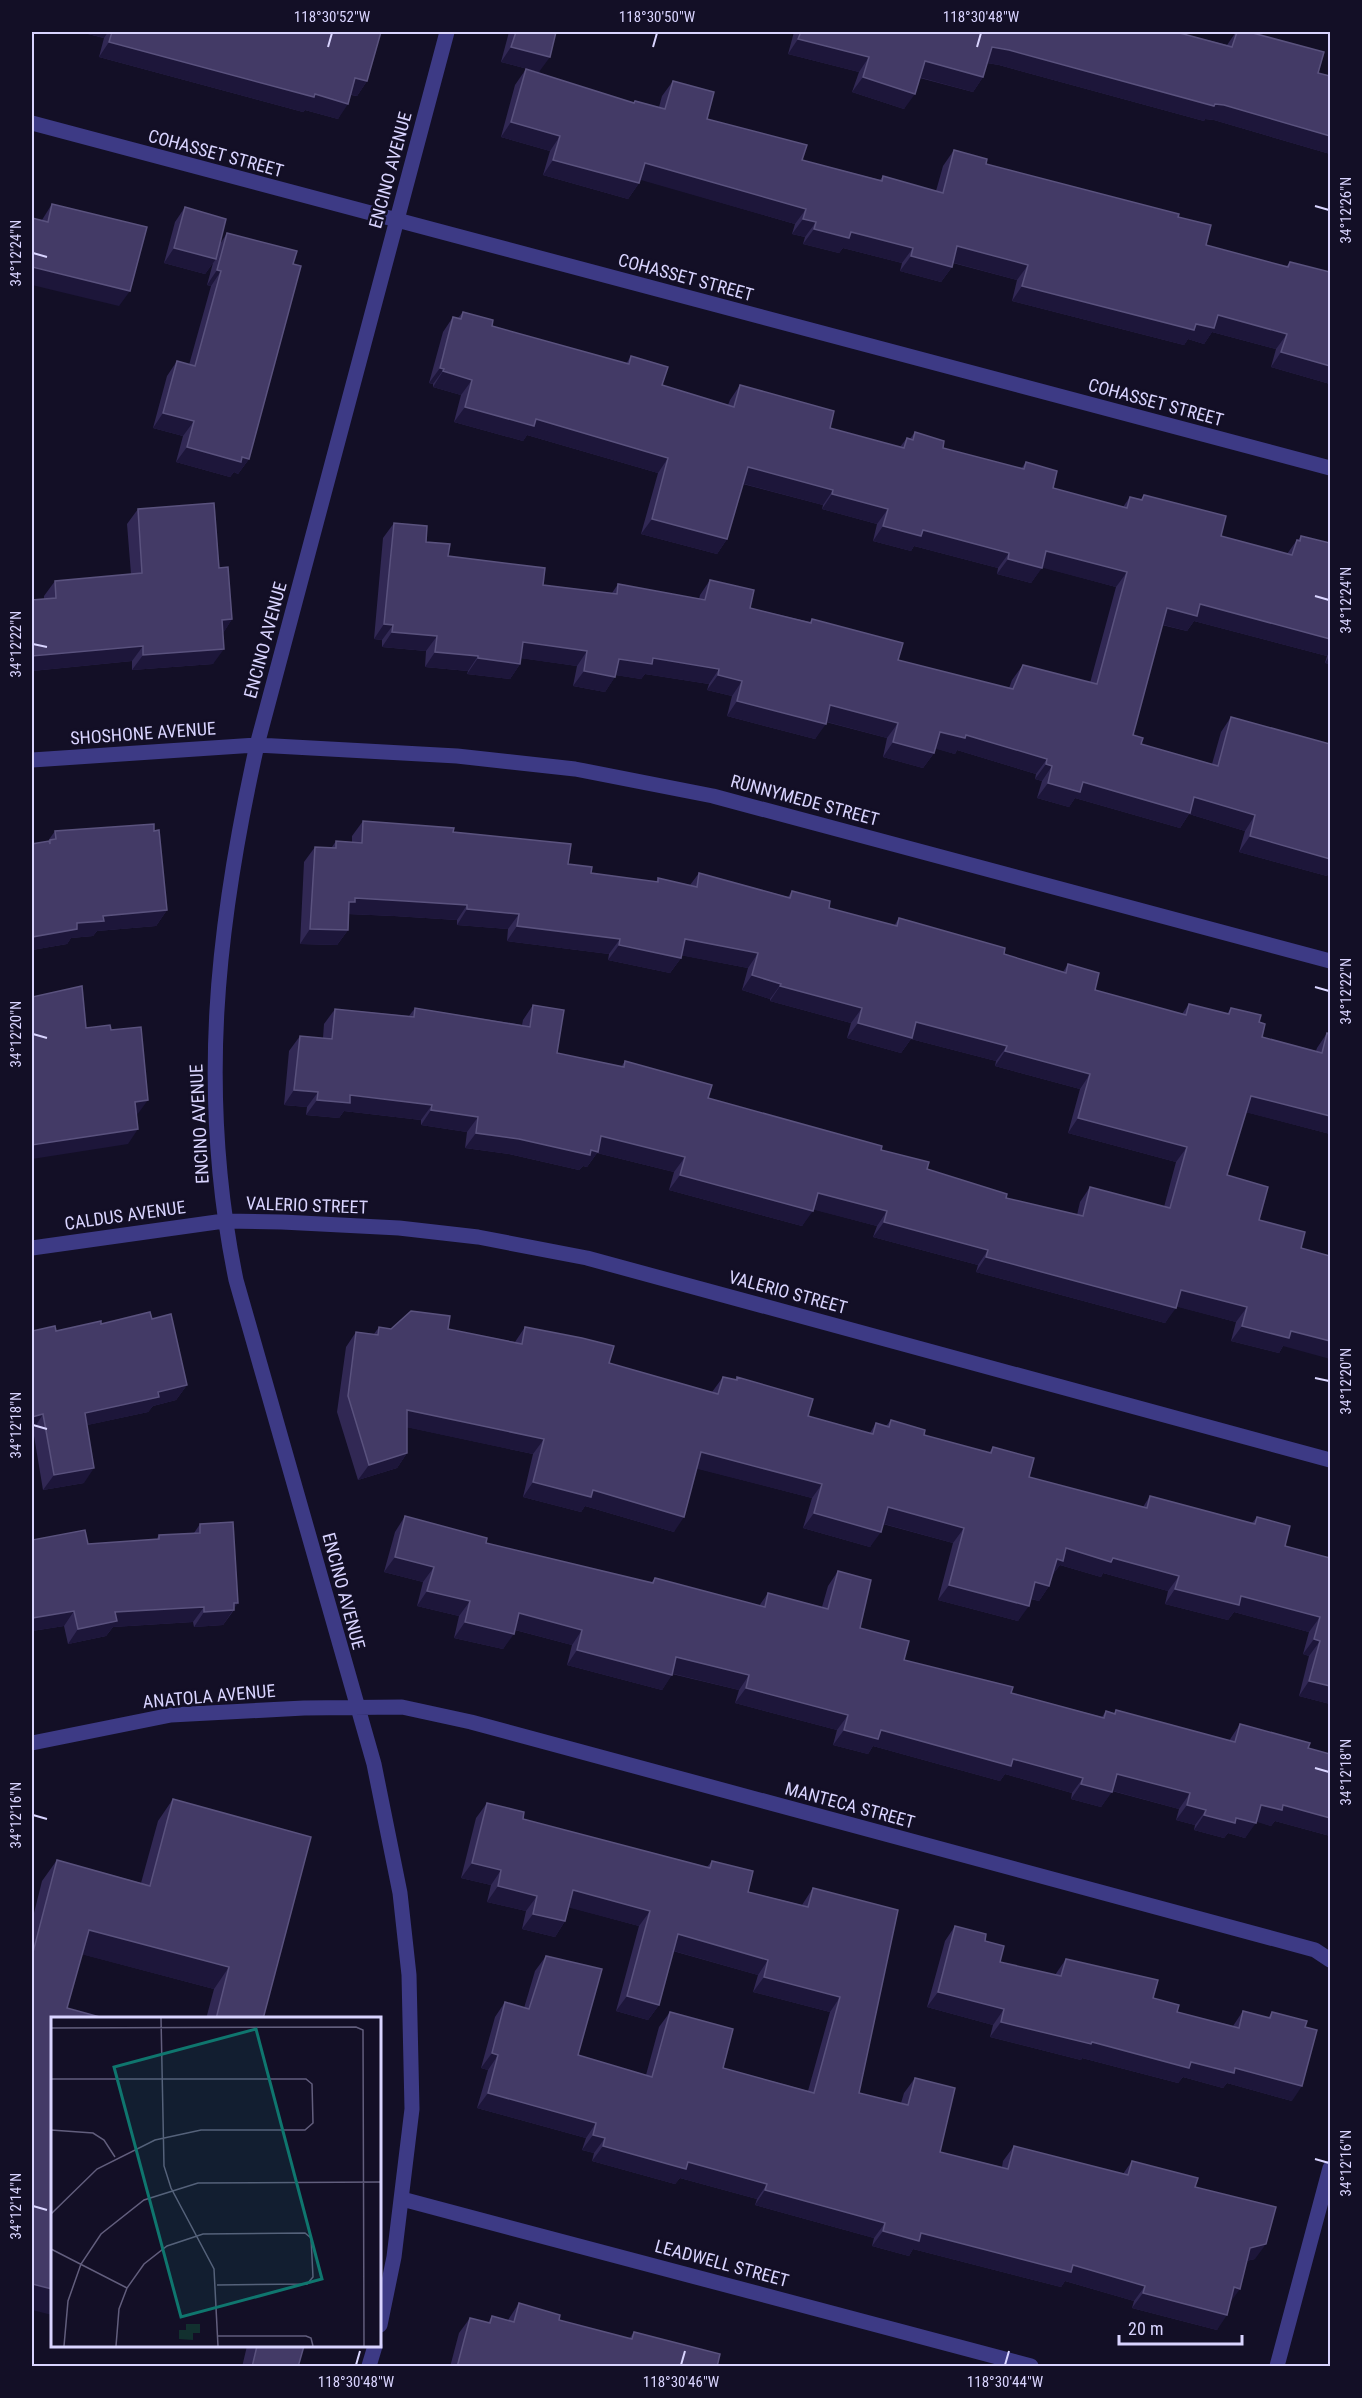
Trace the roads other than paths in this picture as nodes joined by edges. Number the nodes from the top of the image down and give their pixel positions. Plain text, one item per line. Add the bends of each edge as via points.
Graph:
1 (447, 32) edge
2 (32, 123) edge
3 (396, 221) junction
4 (1330, 468) edge
5 (257, 745) junction
6 (32, 760) edge
7 (1330, 961) edge
8 (224, 1221) junction
9 (32, 1248) edge
10 (1330, 1460) edge
11 (355, 1706) junction
12 (32, 1743) edge
13 (1330, 1960) edge
14 (1330, 2168) edge
15 (402, 2199) junction
16 (381, 2320) edge
17 (375, 2347) edge
18 (369, 2367) edge
19 (1031, 2367) edge
20 (1277, 2367) edge

1 - 3 street, ENCINO AVENUE
2 - 3 street, COHASSET STREET
3 - 4 street, COHASSET STREET
3 - 5 street, ENCINO AVENUE
5 - 6 street, SHOSHONE AVENUE
5 - 7 street, RUNNYMEDE STREET via 457,756 634,778
5 - 8 street, ENCINO AVENUE via 239,826 215,1007 214,1122
8 - 9 street, CALDUS AVENUE
8 - 10 street, VALERIO STREET via 399,1228 587,1258
8 - 11 street, ENCINO AVENUE via 236,1280
11 - 12 street, ANATOLA AVENUE via 171,1715
11 - 13 street, MANTECA STREET via 402,1707 482,1725 1315,1950
11 - 15 street, ENCINO AVENUE via 381,1795 400,1893 410,1975 412,2109
14 - 20 street
15 - 16 street, ENCINO AVENUE
15 - 19 street, LEADWELL STREET
17 - 18 street

